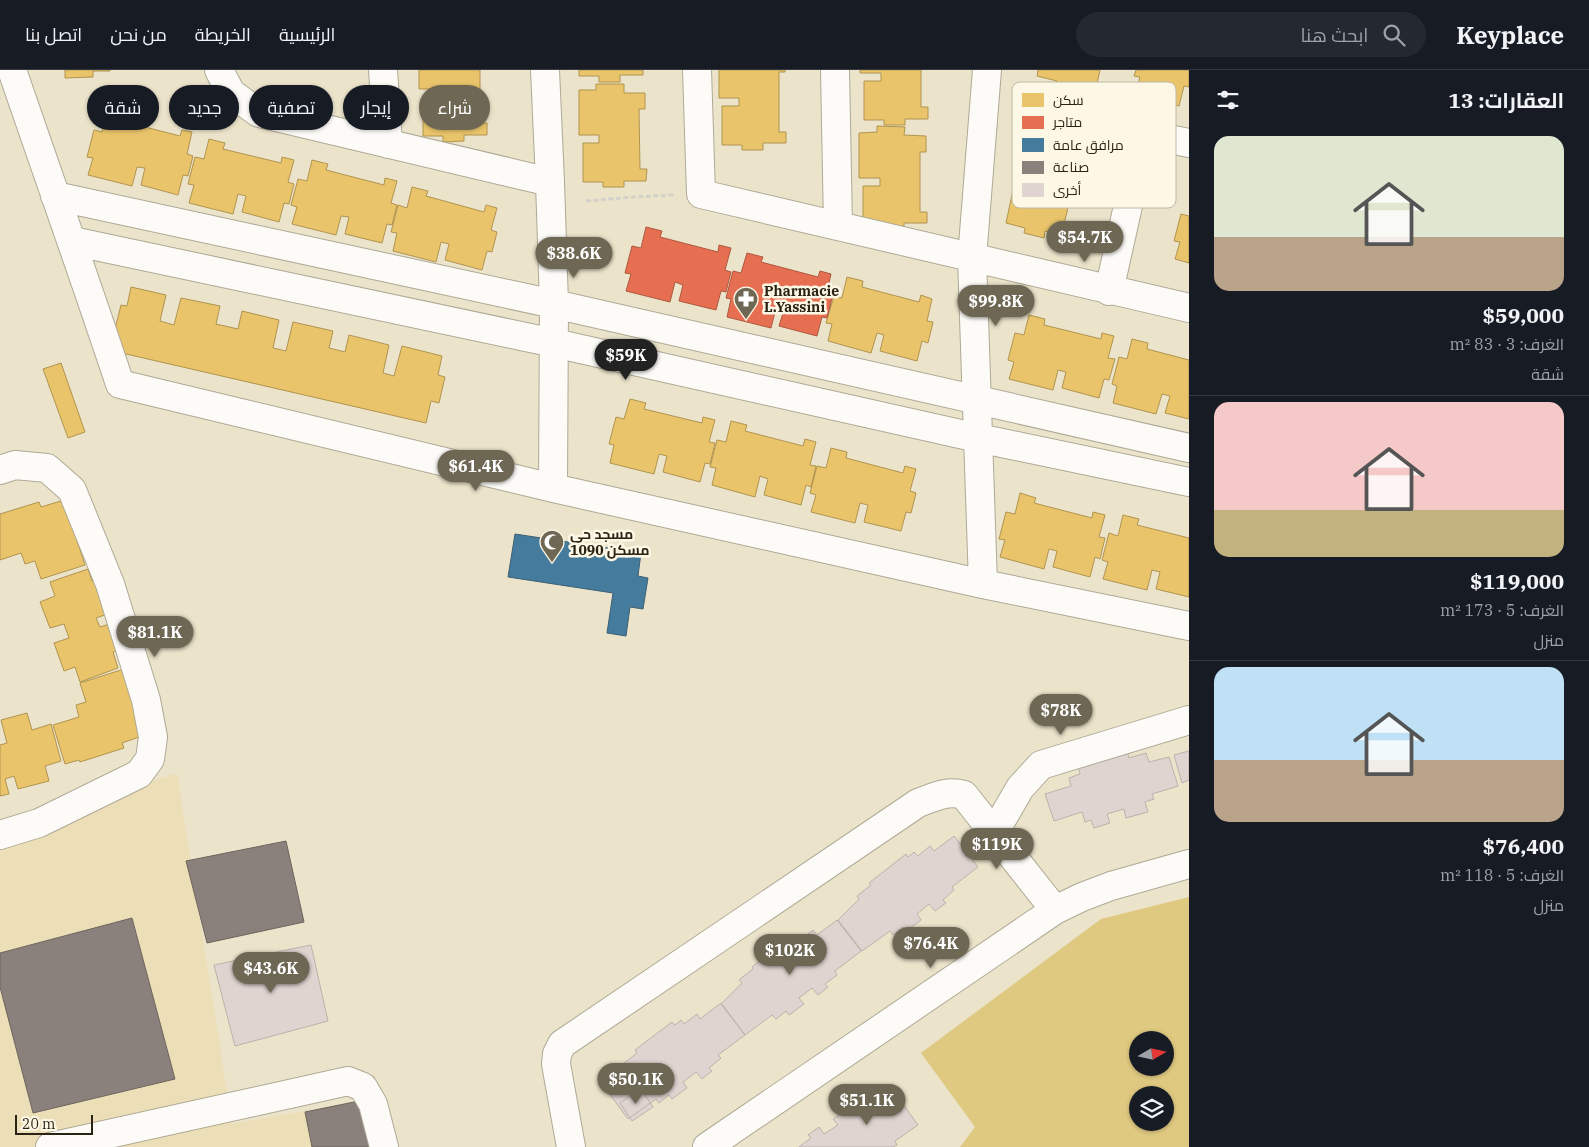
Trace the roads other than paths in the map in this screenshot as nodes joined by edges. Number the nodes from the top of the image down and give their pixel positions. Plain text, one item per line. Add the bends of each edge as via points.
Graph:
1 (12, 70) edge
2 (219, 70) edge
3 (383, 70) edge
4 (545, 70) edge
5 (697, 70) edge
6 (835, 70) edge
7 (987, 70) edge
8 (1176, 141) edge
9 (388, 144) junction
10 (1189, 144) edge
11 (550, 182) junction
12 (55, 196) junction
13 (1127, 208) edge
14 (838, 226) junction
15 (72, 241) junction
16 (972, 258) junction
17 (1109, 290) junction
18 (554, 304) junction
19 (1189, 308) edge
20 (554, 343) junction
21 (977, 401) junction
22 (978, 438) junction
23 (1189, 448) edge
24 (0, 470) edge
25 (1189, 482) edge
26 (553, 488) junction
27 (983, 584) junction
28 (1189, 626) edge
29 (1189, 720) edge
30 (994, 833) junction
31 (0, 835) edge
32 (1189, 864) edge
33 (1055, 910) junction
34 (50, 1147) edge
35 (384, 1147) edge
36 (571, 1147) edge
37 (707, 1147) edge

1 - 12 street
2 - 9 street via 231,93 259,113
3 - 9 street
4 - 11 street
5 - 14 street via 701,194
6 - 14 street
7 - 16 street
8 - 10 street
9 - 11 street
11 - 18 street
12 - 15 street
12 - 18 street
13 - 17 street
14 - 16 street
15 - 20 street
15 - 26 street via 120,384
16 - 17 street
16 - 21 street
17 - 19 street
18 - 20 street
18 - 21 street
20 - 22 street
20 - 26 street
21 - 22 street
21 - 23 street
22 - 25 street
22 - 27 street
24 - 31 street via 15,465 47,468 72,490 110,584 146,700 153,737 150,759 139,774 39,823
26 - 27 street
27 - 28 street
29 - 30 street via 1041,765 1020,788
30 - 33 street
30 - 36 street via 964,795 953,792 941,794 918,803 562,1044 556,1064
32 - 33 street via 1111,886
33 - 37 street
34 - 35 street via 348,1081 363,1087 373,1104

